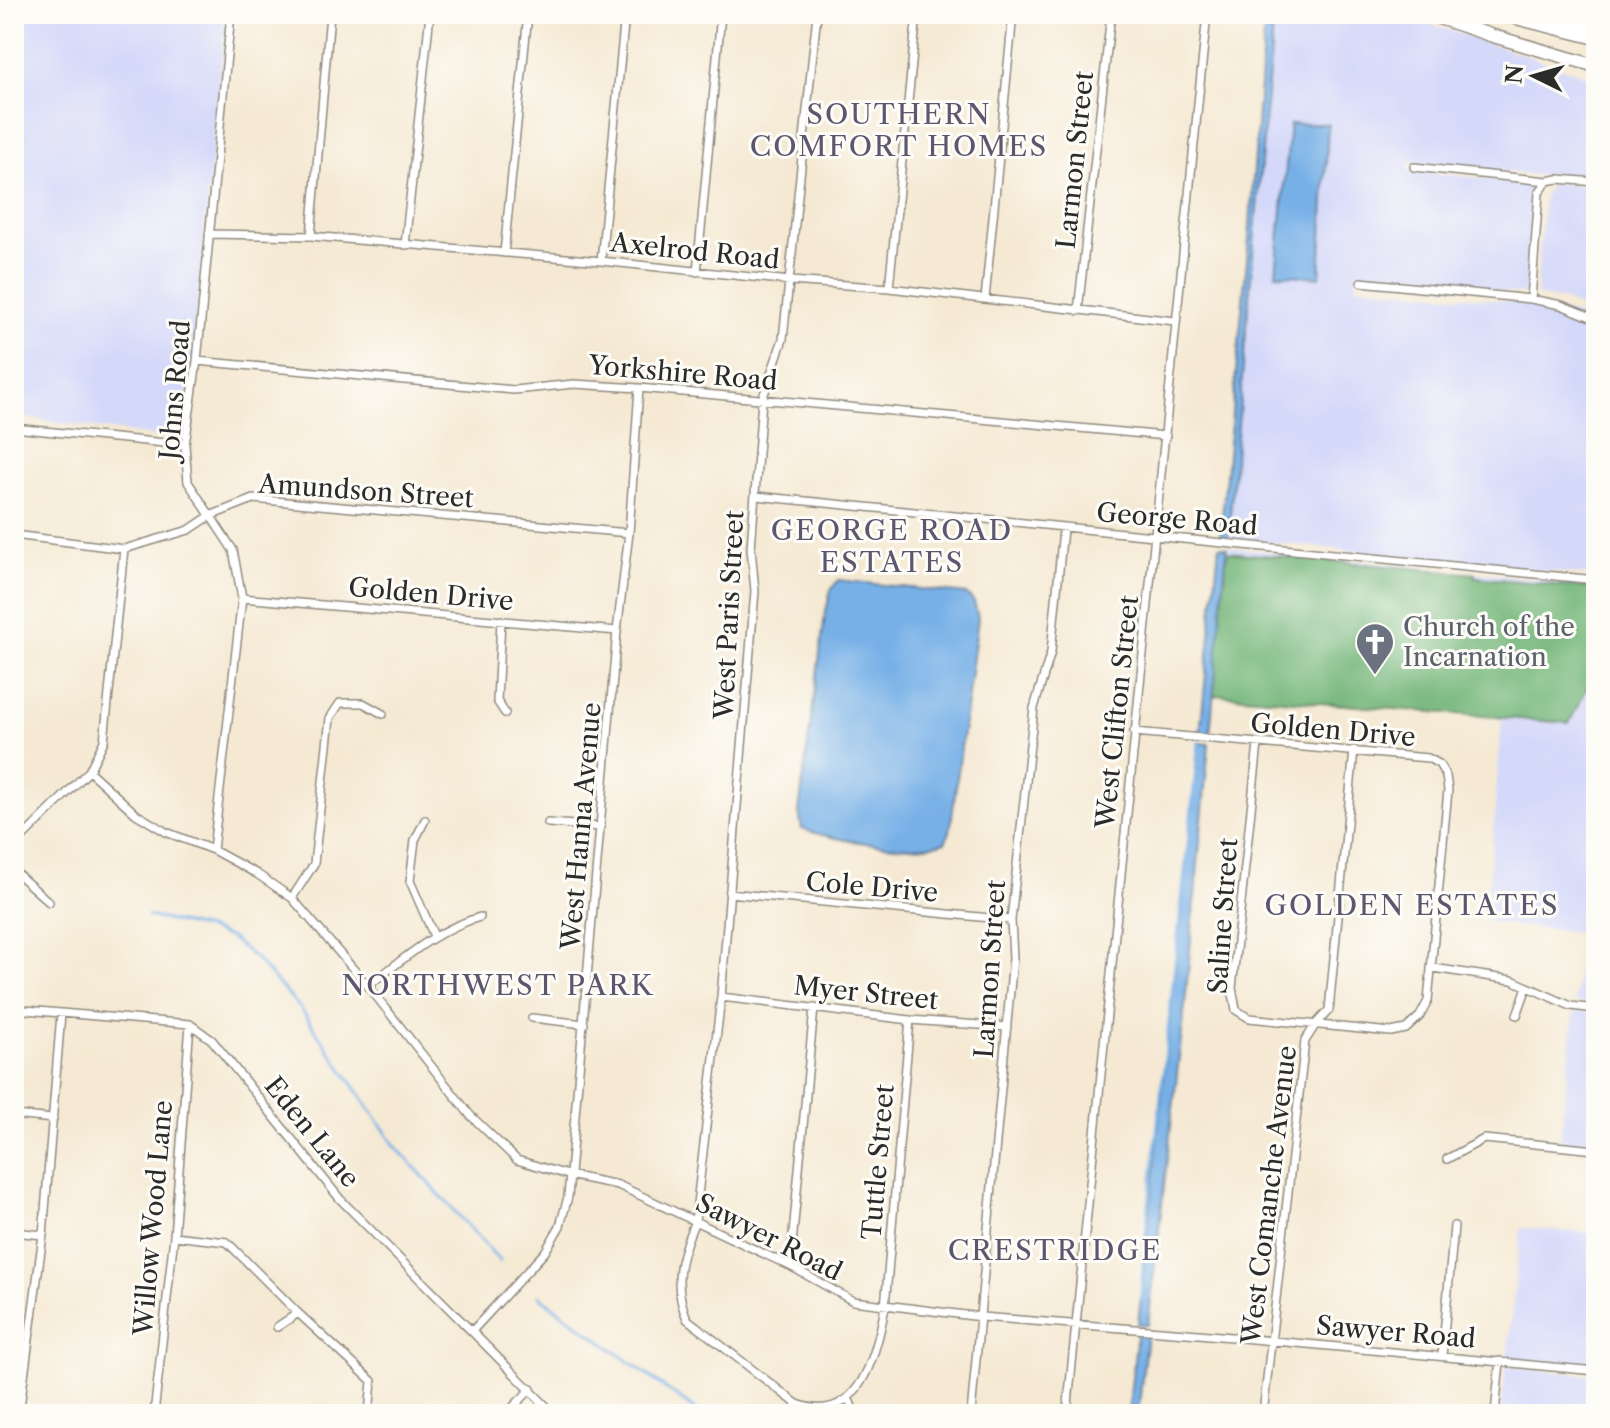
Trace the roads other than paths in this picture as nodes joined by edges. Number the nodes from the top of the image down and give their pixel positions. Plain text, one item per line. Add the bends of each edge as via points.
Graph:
1 (231, 14) edge
2 (330, 14) edge
3 (430, 14) edge
4 (528, 14) edge
5 (625, 14) edge
6 (721, 14) edge
7 (817, 14) edge
8 (917, 14) edge
9 (1013, 14) edge
10 (1111, 14) edge
11 (1207, 14) edge
12 (1427, 14) edge
13 (1500, 14) edge
14 (1546, 14) edge
15 (1596, 26) edge
16 (1596, 38) edge
17 (1596, 66) edge
18 (1414, 167) dead end
19 (1547, 181) junction
20 (1596, 182) edge
21 (209, 234) junction
22 (311, 236) junction
23 (405, 245) junction
24 (504, 253) junction
25 (601, 261) junction
26 (697, 272) junction
27 (790, 281) junction
28 (1361, 282) dead end
29 (889, 288) junction
30 (985, 299) junction
31 (1531, 299) junction
32 (1078, 311) junction
33 (1596, 319) edge
34 (1175, 321) junction
35 (197, 361) junction
36 (639, 388) junction
37 (762, 400) junction
38 (14, 428) edge
39 (1166, 436) junction
40 (185, 445) junction
41 (756, 496) junction
42 (210, 516) junction
43 (1063, 529) junction
44 (629, 533) junction
45 (14, 535) edge
46 (1155, 537) junction
47 (124, 549) junction
48 (1596, 580) edge
49 (242, 598) junction
50 (501, 620) junction
51 (617, 631) junction
52 (505, 713) dead end
53 (383, 714) dead end
54 (1134, 732) junction
55 (1258, 744) junction
56 (1354, 750) junction
57 (89, 771) junction
58 (425, 820) dead end
59 (548, 823) dead end
60 (601, 827) junction
61 (14, 846) edge
62 (213, 850) junction
63 (14, 871) edge
64 (729, 893) junction
65 (292, 898) junction
66 (49, 902) dead end
67 (480, 917) dead end
68 (1011, 920) junction
69 (434, 936) junction
70 (1433, 968) junction
71 (368, 986) junction
72 (1527, 987) junction
73 (721, 997) junction
74 (814, 1008) junction
75 (14, 1009) edge
76 (1596, 1009) edge
77 (61, 1014) junction
78 (1517, 1015) dead end
79 (532, 1018) dead end
80 (910, 1020) junction
81 (190, 1024) junction
82 (584, 1024) junction
83 (1316, 1024) junction
84 (1007, 1027) junction
85 (14, 1115) edge
86 (53, 1119) junction
87 (1596, 1150) edge
88 (1447, 1159) dead end
89 (568, 1175) junction
90 (695, 1221) junction
91 (1454, 1226) dead end
92 (14, 1232) edge
93 (43, 1235) junction
94 (174, 1236) junction
95 (790, 1266) junction
96 (885, 1307) junction
97 (298, 1313) junction
98 (981, 1317) junction
99 (1077, 1323) junction
100 (277, 1327) dead end
101 (473, 1330) junction
102 (1270, 1340) junction
103 (1442, 1356) junction
104 (1500, 1361) junction
105 (14, 1363) edge
106 (26, 1364) junction
107 (1596, 1371) edge
108 (531, 1389) junction
109 (850, 1402) junction
110 (19, 1414) edge
111 (154, 1414) edge
112 (369, 1414) edge
113 (506, 1414) edge
114 (554, 1414) edge
115 (855, 1414) edge
116 (971, 1414) edge
117 (1067, 1414) edge
118 (1263, 1414) edge
119 (1495, 1414) edge

1 - 21 street, Johns Road
2 - 22 street
3 - 23 street
4 - 24 street
5 - 25 street
6 - 26 street
7 - 27 street, West Paris Street
8 - 29 street
9 - 30 street
10 - 32 street, Larmon Street
11 - 34 street, West Clifton Street
12 - 17 highway
13 - 16 highway
14 - 15 highway
18 - 19 street
19 - 20 street
19 - 31 street via 1539,193
21 - 22 street, Axelrod Road
21 - 35 street, Johns Road
22 - 23 street, Axelrod Road
23 - 24 street, Axelrod Road
24 - 25 street, Axelrod Road
25 - 26 street, Axelrod Road
26 - 27 street, Axelrod Road
27 - 29 street, Axelrod Road
27 - 37 street, West Paris Street via 783,339
28 - 31 street
29 - 30 street, Axelrod Road
30 - 32 street, Axelrod Road
31 - 33 street
32 - 34 street, Axelrod Road
34 - 39 street, West Clifton Street
35 - 36 street, Yorkshire Road via 514,390 574,384
35 - 40 street, Johns Road
36 - 37 street, Yorkshire Road
36 - 44 street, West Hanna Avenue
37 - 39 street, Yorkshire Road
37 - 41 street, West Paris Street
38 - 40 street
39 - 46 street, West Clifton Street
40 - 42 street, Johns Road via 188,482
41 - 43 street, George Road
41 - 64 street, West Paris Street via 751,548 755,591
42 - 44 street, Amundson Street via 253,499
42 - 47 street, Amundson Street via 189,530
42 - 49 street, Johns Road via 233,550
43 - 46 street, George Road
43 - 68 street, Larmon Street via 1051,652 1034,708
44 - 51 street, West Hanna Avenue
45 - 47 street, Amundson Street
46 - 48 street, George Road
46 - 54 street, West Clifton Street
47 - 57 street via 104,741
49 - 50 street, Golden Drive
49 - 62 street, Johns Road
50 - 51 street, Golden Drive
50 - 52 street via 497,701
51 - 60 street, West Hanna Avenue
53 - 65 street via 363,703 340,703 330,718 314,864
54 - 55 street, Golden Drive
54 - 99 street, West Clifton Street
55 - 56 street, Golden Drive
55 - 83 street, Saline Street via 1232,988 1236,1010 1249,1018
56 - 70 street, Golden Drive via 1428,758 1446,776
56 - 83 street, West Comanche Avenue via 1329,1010
57 - 61 street
57 - 62 street, Sawyer Road via 136,814
58 - 69 street via 415,840 410,881
59 - 60 street
60 - 82 street, West Hanna Avenue
62 - 65 street, Sawyer Road
63 - 66 street
64 - 68 street, Cole Drive
64 - 73 street, West Paris Street
65 - 71 street, Sawyer Road
67 - 69 street
68 - 84 street, Larmon Street
69 - 71 street
70 - 72 street
70 - 83 street, Golden Drive via 1428,1001 1406,1029
71 - 89 street, Sawyer Road via 470,1115 507,1151 517,1160
72 - 76 street via 1571,1006
72 - 78 street
73 - 74 street, Myer Street
73 - 90 street, West Paris Street
74 - 80 street, Myer Street
74 - 95 street
75 - 77 street
77 - 81 street
77 - 86 street
79 - 82 street
80 - 84 street, Myer Street
80 - 96 street, Tuttle Street
81 - 94 street, Willow Wood Lane
81 - 101 street, Eden Lane via 212,1040 340,1199
82 - 89 street, West Hanna Avenue
83 - 102 street, West Comanche Avenue via 1305,1041
84 - 98 street, Larmon Street
85 - 86 street
86 - 93 street
87 - 88 street via 1484,1139
89 - 90 street, Sawyer Road via 618,1185
89 - 101 street, West Hanna Avenue via 560,1226 545,1252
90 - 95 street, Sawyer Road
90 - 109 street, West Paris Street via 682,1251 678,1298 687,1319 797,1404 822,1412
91 - 103 street
92 - 93 street
93 - 106 street
94 - 97 street via 227,1242
94 - 111 street, Willow Wood Lane
95 - 96 street, Sawyer Road via 853,1301
96 - 98 street, Sawyer Road
96 - 109 street, Tuttle Street via 874,1355
97 - 100 street
97 - 112 street via 372,1381
98 - 99 street, Sawyer Road
98 - 116 street, Larmon Street
99 - 102 street, Sawyer Road
99 - 117 street, West Clifton Street
101 - 108 street, Eden Lane
102 - 103 street, Sawyer Road
102 - 118 street, West Comanche Avenue
103 - 104 street, Sawyer Road
104 - 107 street, Sawyer Road
104 - 119 street
105 - 106 street
106 - 110 street
108 - 113 street
108 - 114 street
109 - 115 street

